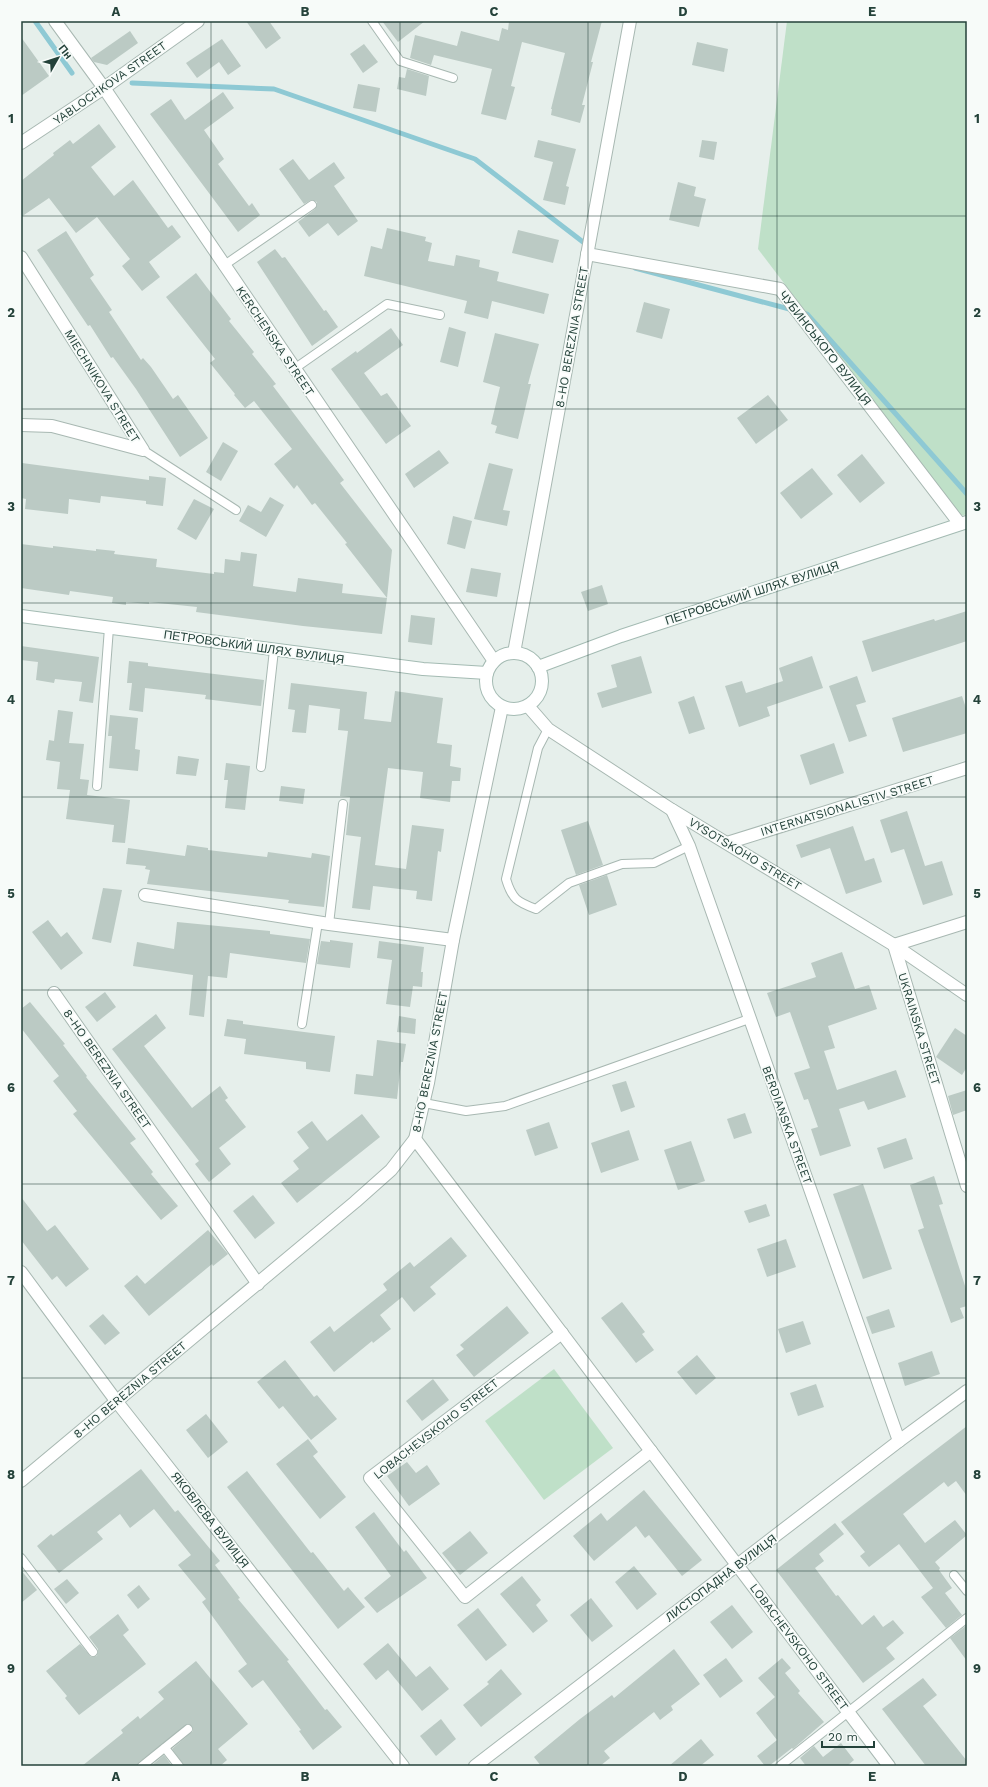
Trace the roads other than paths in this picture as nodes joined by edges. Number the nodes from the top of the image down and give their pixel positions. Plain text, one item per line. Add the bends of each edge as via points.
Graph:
1 (55, 21) edge
2 (198, 21) edge
3 (372, 21) edge
4 (630, 21) edge
5 (453, 78) dead end
6 (104, 88) junction
7 (21, 143) edge
8 (312, 205) dead end
9 (587, 254) junction
10 (21, 257) edge
11 (223, 266) junction
12 (440, 315) dead end
13 (294, 369) junction
14 (21, 425) edge
15 (143, 450) junction
16 (236, 510) dead end
17 (964, 523) edge
18 (21, 616) edge
19 (110, 628) junction
20 (274, 650) junction
21 (514, 653) junction
22 (494, 661) junction
23 (538, 667) junction
24 (487, 672) junction
25 (528, 706) junction
26 (502, 707) junction
27 (548, 729) junction
28 (261, 767) dead end
29 (967, 768) edge
30 (97, 786) dead end
31 (343, 804) dead end
32 (672, 810) junction
33 (727, 843) junction
34 (689, 846) junction
35 (145, 895) dead end
36 (967, 922) edge
37 (324, 923) junction
38 (453, 940) junction
39 (894, 945) junction
40 (54, 993) dead end
41 (967, 995) edge
42 (749, 1019) junction
43 (302, 1024) dead end
44 (424, 1103) junction
45 (415, 1139) junction
46 (967, 1186) edge
47 (21, 1272) edge
48 (258, 1284) junction
49 (562, 1333) junction
50 (967, 1391) edge
51 (117, 1402) junction
52 (899, 1441) junction
53 (651, 1451) junction
54 (21, 1482) edge
55 (21, 1558) edge
56 (738, 1566) junction
57 (954, 1575) dead end
58 (967, 1592) edge
59 (967, 1618) edge
60 (93, 1652) dead end
61 (849, 1713) junction
62 (188, 1729) dead end
63 (165, 1748) junction
64 (142, 1766) edge
65 (179, 1766) edge
66 (403, 1766) edge
67 (475, 1766) edge
68 (780, 1766) edge
69 (889, 1766) edge

1 - 6 street, KERCHENSKA STREET
2 - 6 street, YABLOCHKOVA STREET
3 - 5 lane via 400,61
4 - 9 street, 8-HO BEREZNIA STREET
6 - 7 street, YABLOCHKOVA STREET
6 - 11 street, KERCHENSKA STREET
8 - 11 lane
9 - 17 street, ЧУБИНСЬКОГО ВУЛИЦЯ via 780,289
9 - 21 street, 8-HO BEREZNIA STREET
10 - 15 street, MIECHNIKOVA STREET
11 - 13 street, KERCHENSKA STREET
12 - 13 lane via 387,304
13 - 22 street, KERCHENSKA STREET
14 - 15 street, MIECHNIKOVA STREET via 52,426
15 - 16 lane
17 - 23 street, ПЕТРОВСЬКИЙ ШЛЯХ ВУЛИЦЯ via 621,636
18 - 19 street, ПЕТРОВСЬКИЙ ШЛЯХ ВУЛИЦЯ
19 - 20 street, ПЕТРОВСЬКИЙ ШЛЯХ ВУЛИЦЯ
19 - 30 lane
20 - 24 street, ПЕТРОВСЬКИЙ ШЛЯХ ВУЛИЦЯ via 423,669
20 - 28 lane
21 - 22 street
21 - 23 street via 528,657
22 - 24 street
23 - 25 street via 542,689
24 - 26 street via 486,681 490,695
25 - 26 street via 514,710
25 - 27 street, VYSOTSKOHO STREET
26 - 38 street, 8-HO BEREZNIA STREET
27 - 32 street, VYSOTSKOHO STREET
27 - 34 lane via 538,748 506,879 510,892 519,902 536,909 569,883 622,864 654,863
29 - 33 street, INTERNATSIONALISTIV STREET
31 - 37 lane
32 - 33 street, VYSOTSKOHO STREET
32 - 34 street, BERDIANSKA STREET
33 - 39 street, VYSOTSKOHO STREET
34 - 42 street, BERDIANSKA STREET
35 - 37 street
36 - 39 street
37 - 38 street
37 - 43 lane
38 - 44 street, 8-HO BEREZNIA STREET
39 - 41 street, VYSOTSKOHO STREET
39 - 46 street, UKRAINSKA STREET
40 - 48 street, 8-HO BEREZNIA STREET
42 - 44 lane via 505,1106 466,1111
42 - 52 street, BERDIANSKA STREET
44 - 45 street, 8-HO BEREZNIA STREET
45 - 48 street, 8-HO BEREZNIA STREET via 391,1170
45 - 49 street, LOBACHEVSKOHO STREET
47 - 51 street, ЯКОВЛЄВА ВУЛИЦЯ
48 - 51 street, 8-HO BEREZNIA STREET
49 - 53 street, LOBACHEVSKOHO STREET
49 - 53 street, LOBACHEVSKOHO STREET via 370,1478 465,1597
50 - 52 street, ЛИСТОПАДНА ВУЛИЦЯ
51 - 54 street, 8-HO BEREZNIA STREET
51 - 66 street, ЯКОВЛЄВА ВУЛИЦЯ
52 - 56 street, ЛИСТОПАДНА ВУЛИЦЯ
53 - 56 street, LOBACHEVSKOHO STREET
55 - 60 lane
56 - 61 street, LOBACHEVSKOHO STREET
56 - 67 street, ЛИСТОПАДНА ВУЛИЦЯ
57 - 58 lane
59 - 61 lane
61 - 68 lane
61 - 69 street, LOBACHEVSKOHO STREET
62 - 63 lane
63 - 64 lane
63 - 65 lane

